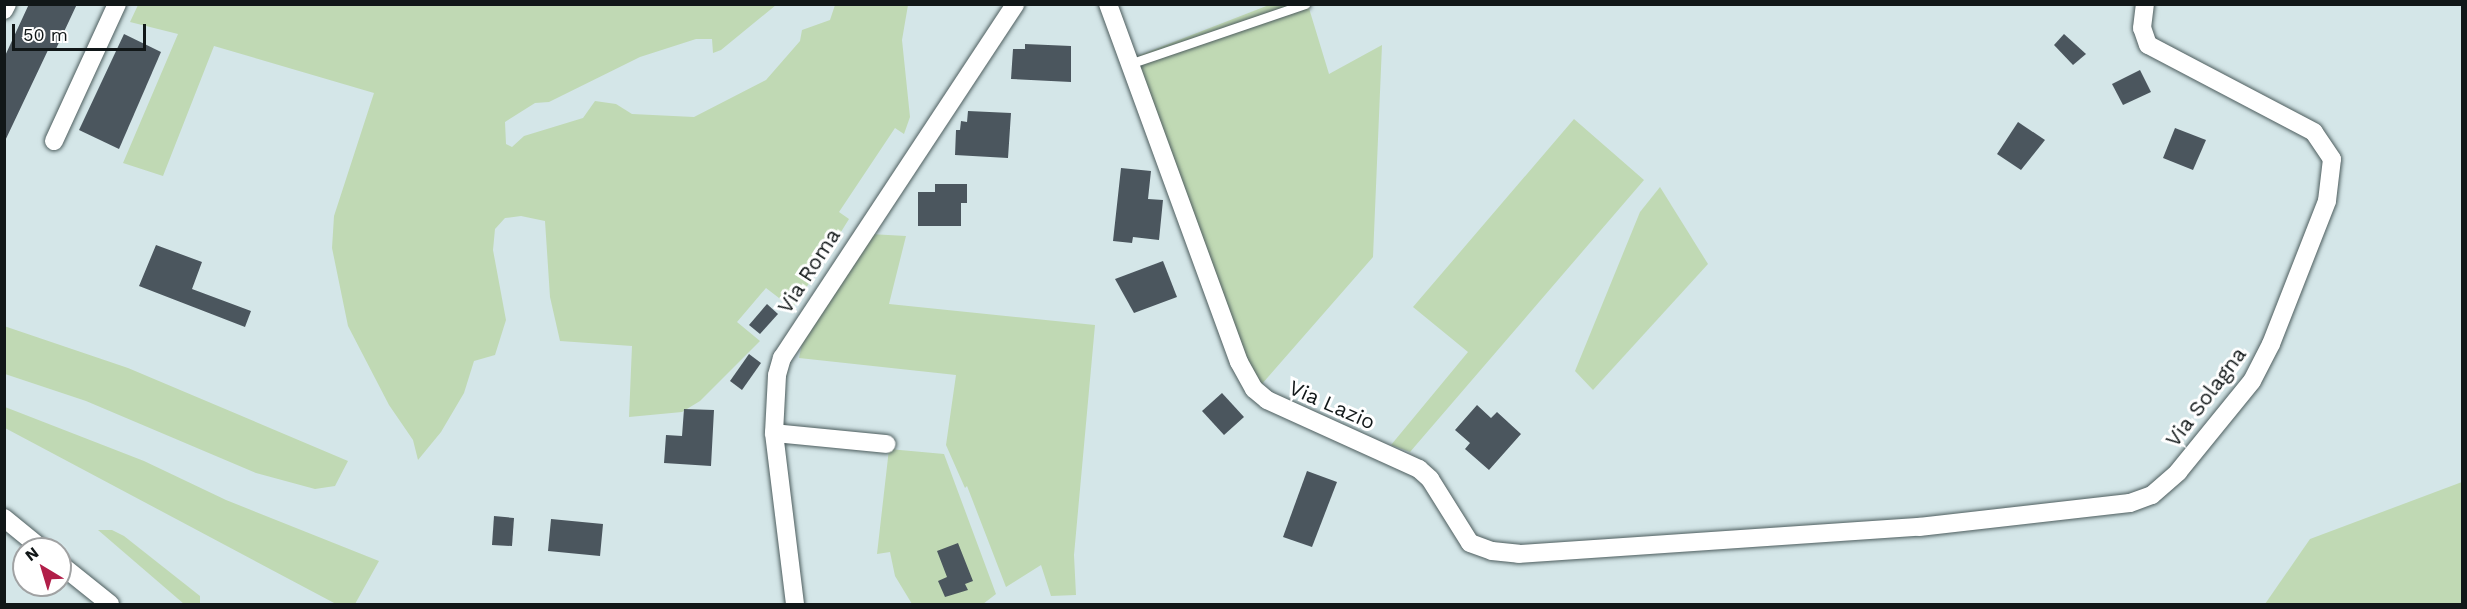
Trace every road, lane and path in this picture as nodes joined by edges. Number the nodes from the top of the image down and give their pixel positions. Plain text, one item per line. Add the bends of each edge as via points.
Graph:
1 (7, 4) edge
2 (117, 4) edge
3 (1015, 4) edge
4 (1108, 4) edge
5 (1305, 4) edge
6 (2145, 4) edge
7 (4, 10) edge
8 (1132, 63) junction
9 (54, 141) dead end
10 (774, 433) junction
11 (886, 444) dead end
12 (4, 518) edge
13 (1762, 535) joint
14 (27, 537) edge
15 (72, 574) edge
16 (110, 604) edge
17 (795, 604) edge

1 - 7 street
2 - 9 street
3 - 10 street, Via Roma via 789,342 777,375
4 - 8 street, Via Lazio
5 - 8 lane
6 - 13 street, Via Solagna via 2142,28 2148,45 2314,132 2330,152 2327,201 2291,301 2252,381 2178,472 2141,500 1919,527
8 - 13 street, Via Lazio via 1244,375 1267,400 1419,469 1430,479 1470,543 1492,551 1519,554
10 - 11 street
10 - 17 street, Via Roma
12 - 14 street
15 - 16 street

